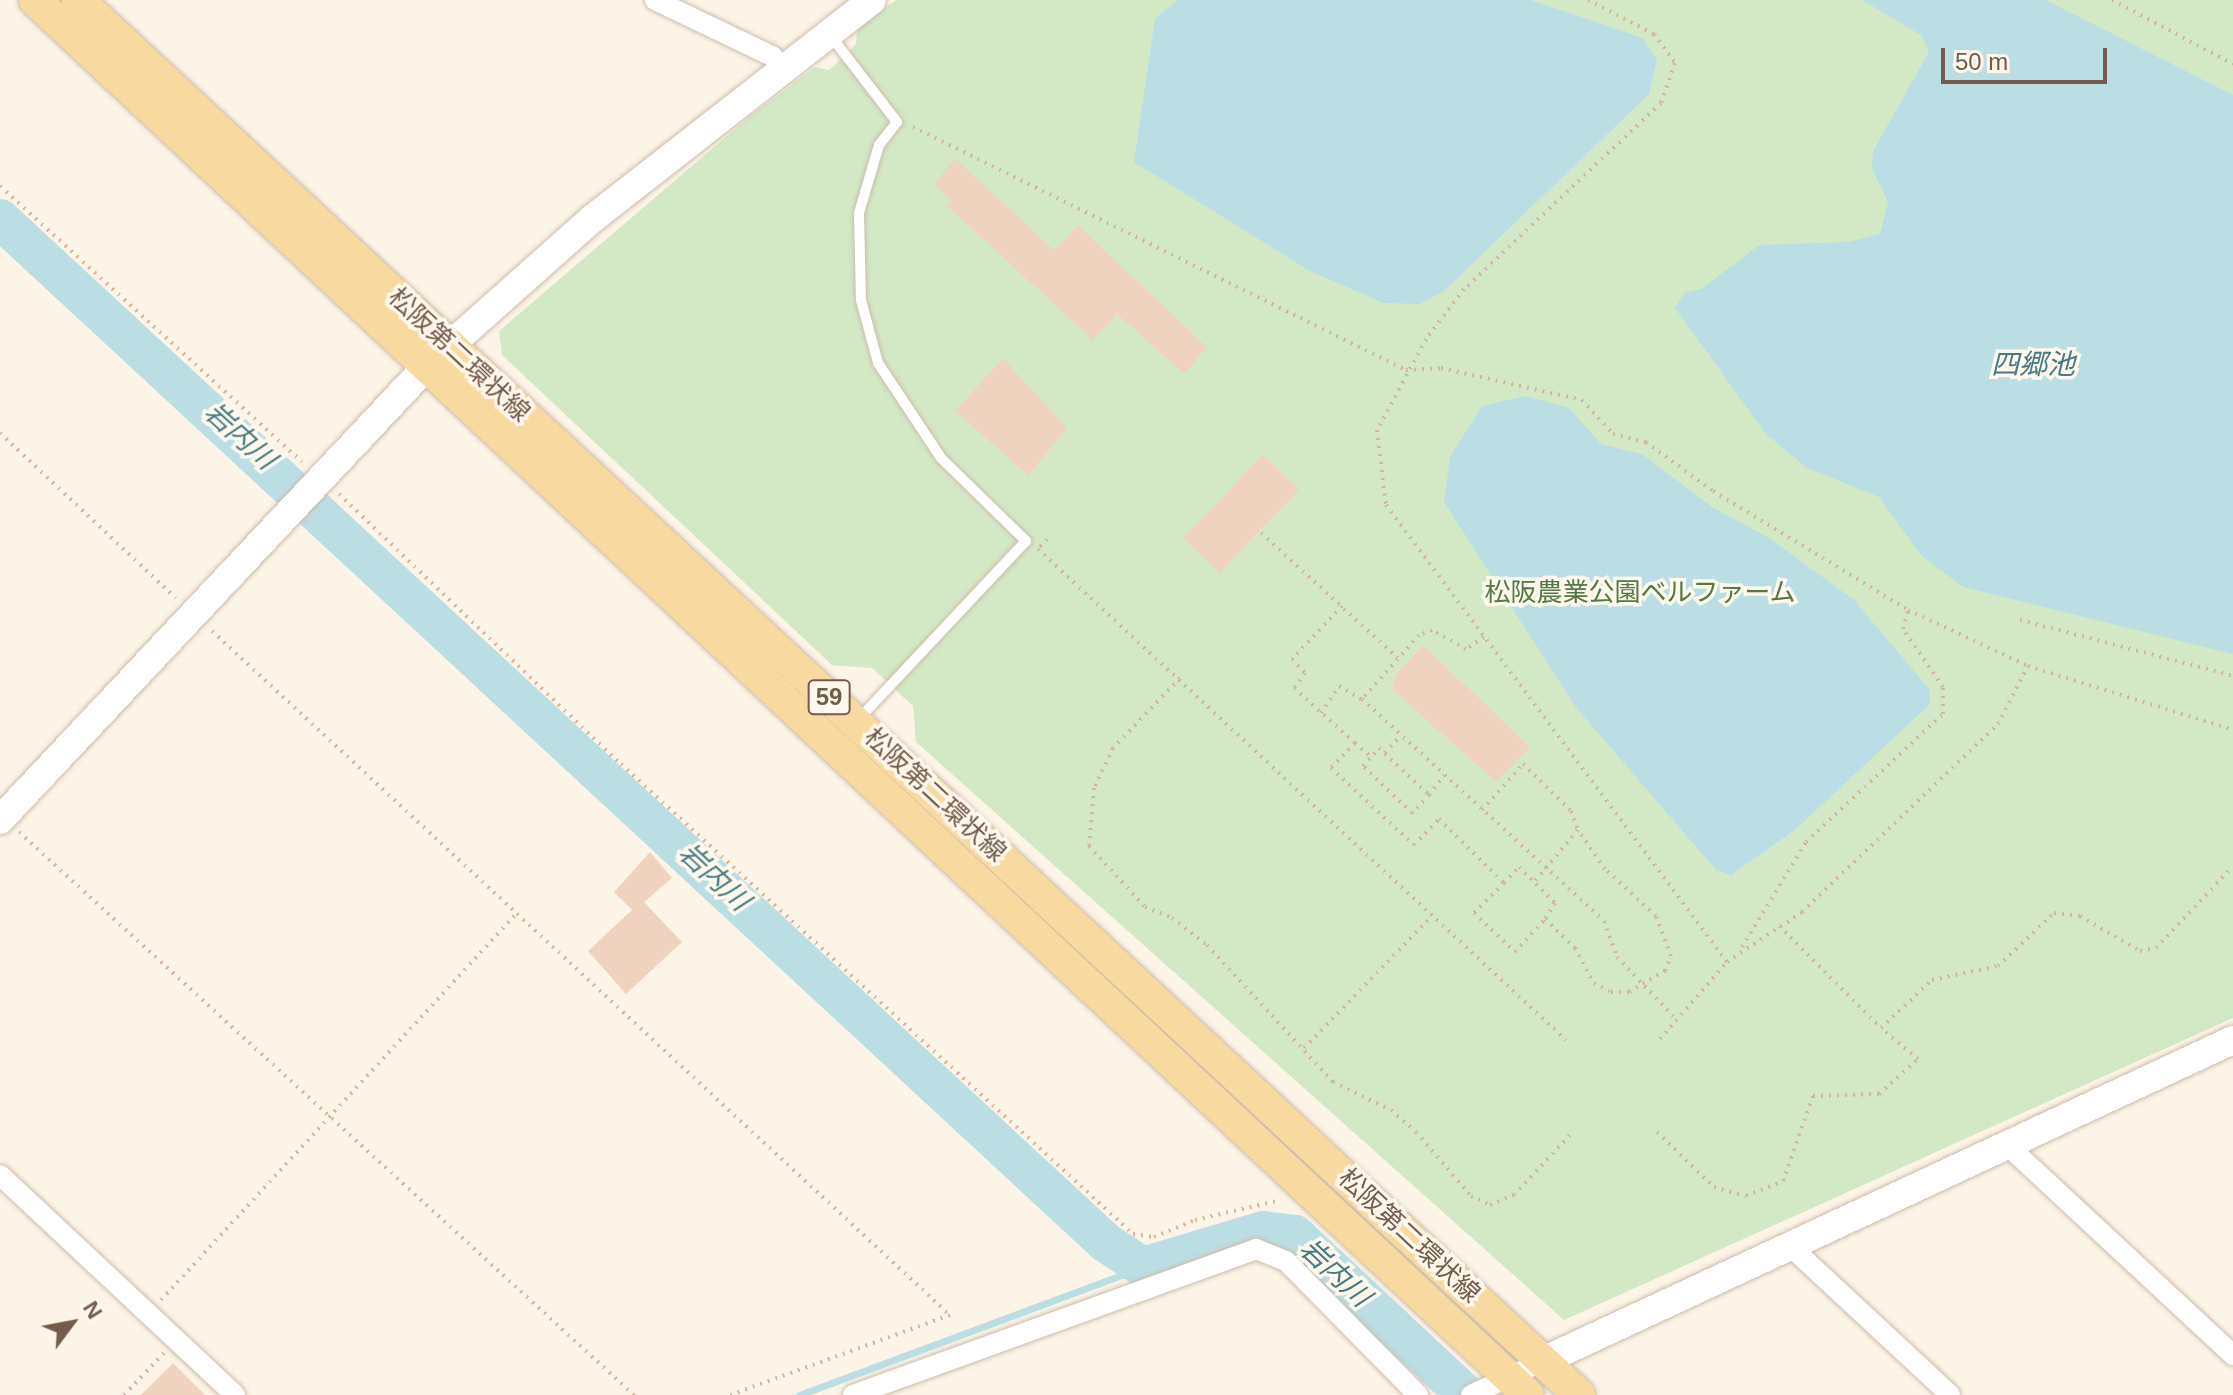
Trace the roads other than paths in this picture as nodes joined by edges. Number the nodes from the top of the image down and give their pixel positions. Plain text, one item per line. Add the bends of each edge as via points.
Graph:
1 (35, 0) edge
2 (78, 0) edge
3 (655, 0) edge
4 (872, 0) edge
5 (828, 33) junction
6 (783, 68) junction
7 (439, 355) junction
8 (857, 722) junction
9 (1, 819) edge
10 (2232, 1043) edge
11 (2007, 1145) junction
12 (0, 1175) edge
13 (1791, 1247) junction
14 (2233, 1355) edge
15 (1543, 1361) junction
16 (1499, 1389) edge
17 (235, 1395) edge
18 (853, 1395) edge
19 (1418, 1395) edge
20 (1579, 1395) edge
21 (1950, 1395) edge

1 - 7 main road, 松阪第二環状線 / 59
2 - 7 main road, 松阪第二環状線 / 59
3 - 6 street via 772,56
4 - 5 street
5 - 6 street
5 - 8 lane via 897,122 879,145 859,213 861,300 878,363 941,458 1026,541
6 - 7 street via 592,219
7 - 8 main road, 松阪第二環状線 / 59
7 - 9 street via 287,509 195,615
7 - 16 main road, 松阪第二環状線 / 59 via 1306,1186
8 - 15 main road, 松阪第二環状線 / 59
10 - 11 street
11 - 13 street
11 - 14 street
12 - 17 street
13 - 15 street
13 - 21 street
15 - 16 street
15 - 20 main road, 松阪第二環状線 / 59
18 - 19 street via 1256,1249 1286,1261

